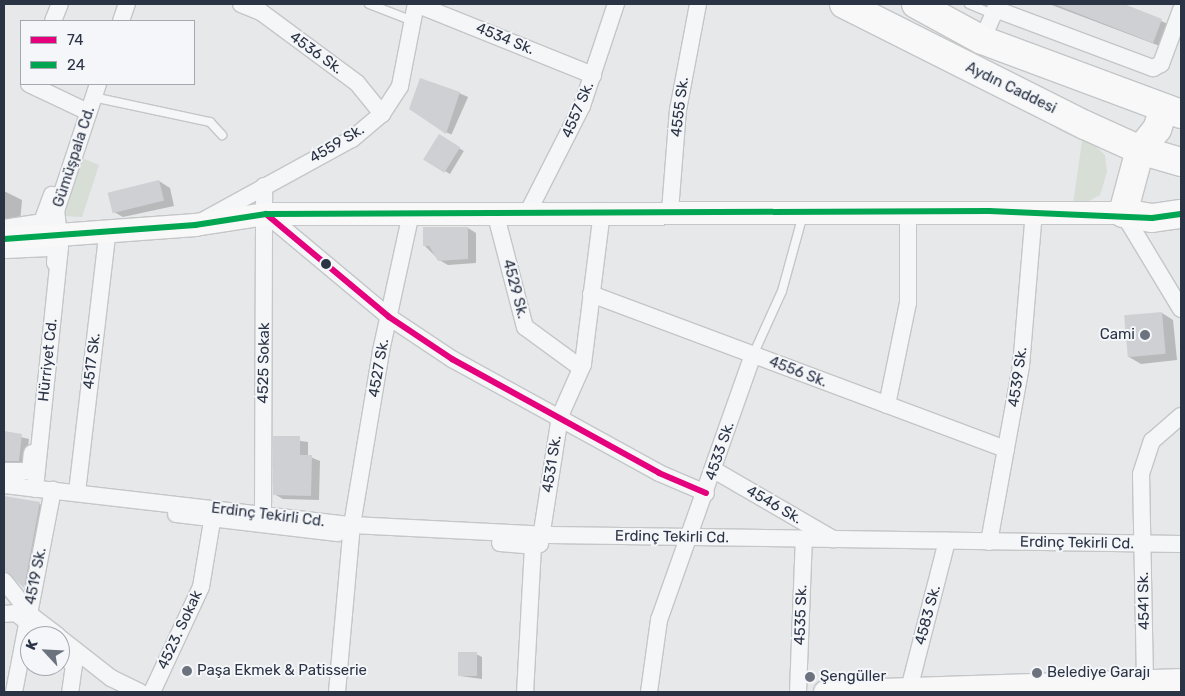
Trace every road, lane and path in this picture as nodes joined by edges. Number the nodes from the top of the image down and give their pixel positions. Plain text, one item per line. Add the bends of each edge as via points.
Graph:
1 (60, 4) edge
2 (115, 4) edge
3 (127, 4) edge
4 (241, 4) edge
5 (368, 4) edge
6 (416, 4) edge
7 (616, 4) edge
8 (698, 4) edge
9 (844, 4) edge
10 (916, 4) edge
11 (970, 4) edge
12 (995, 9) edge
13 (1181, 10) edge
14 (53, 20) edge
15 (112, 20) edge
16 (121, 20) edge
17 (412, 21) junction
18 (982, 40) junction
19 (593, 75) junction
20 (33, 85) edge
21 (90, 97) edge
22 (1172, 111) edge
23 (382, 114) junction
24 (1085, 125) junction
25 (222, 135) dead end
26 (1140, 150) junction
27 (1181, 162) edge
28 (264, 186) junction
29 (1124, 205) junction
30 (602, 211) junction
31 (670, 211) junction
32 (804, 211) junction
33 (908, 211) junction
34 (1034, 211) junction
35 (495, 212) junction
36 (528, 212) junction
37 (411, 213) junction
38 (266, 214) junction
39 (1181, 214) edge
40 (1152, 218) junction
41 (1181, 220) edge
42 (195, 225) junction
43 (4, 228) edge
44 (108, 229) junction
45 (55, 232) junction
46 (4, 239) edge
47 (4, 250) edge
48 (591, 294) junction
49 (1181, 309) edge
50 (389, 318) junction
51 (753, 355) junction
52 (581, 368) junction
53 (887, 405) junction
54 (560, 416) junction
55 (1181, 416) edge
56 (1006, 449) junction
57 (714, 470) junction
58 (4, 471) edge
59 (4, 485) edge
60 (35, 489) junction
61 (76, 492) junction
62 (4, 493) edge
63 (706, 493) junction
64 (52, 494) junction
65 (263, 513) junction
66 (213, 514) junction
67 (352, 530) junction
68 (541, 534) junction
69 (691, 537) junction
70 (804, 539) junction
71 (834, 539) junction
72 (947, 541) junction
73 (989, 542) junction
74 (1143, 544) junction
75 (1181, 544) edge
76 (4, 581) edge
77 (29, 622) edge
78 (70, 646) edge
79 (70, 656) edge
80 (70, 662) edge
81 (1181, 680) edge
82 (1145, 681) junction
83 (909, 689) junction
84 (14, 692) edge
85 (70, 692) edge
86 (116, 692) edge
87 (140, 692) edge
88 (152, 692) edge
89 (337, 692) edge
90 (525, 692) edge
91 (536, 692) edge
92 (649, 692) edge
93 (798, 692) edge
94 (826, 692) edge

1 - 14 street
2 - 15 street
3 - 16 street
4 - 23 street, 4536 Sk. via 261,12 357,82
5 - 17 lane
6 - 17 street, 4559 Sk.
6 - 19 street, 4534 Sk.
7 - 19 street, 4557 Sk.
8 - 31 street, 4555 Sk. via 678,110
9 - 24 highway, Aydın Caddesi
10 - 18 highway, Aydın Caddesi
11 - 12 lane
12 - 13 street via 1153,68 1160,64
12 - 18 street
17 - 23 street, 4559 Sk. via 400,86
18 - 22 highway, Aydın Caddesi
19 - 36 street, 4557 Sk. via 582,106
20 - 21 street
21 - 25 lane via 210,122
21 - 43 street via 42,222
21 - 45 street, Gümüşpala Cd. via 56,211
22 - 26 highway
23 - 28 street, 4559 Sk. via 352,139
24 - 26 highway, Aydın Caddesi
24 - 29 highway via 1110,148 1122,172
26 - 27 highway, Aydın Caddesi
26 - 29 highway
28 - 38 street
28 - 42 street, 4559 Sk.
29 - 34 main road
29 - 40 highway
29 - 49 street
30 - 31 main road
30 - 36 main road
30 - 48 street, 4531 Sk.
31 - 32 main road
32 - 33 main road
32 - 51 lane via 782,291
33 - 34 main road
33 - 53 street via 908,303
34 - 56 street, 4539 Sk. via 1021,366
35 - 36 main road
35 - 37 main road
35 - 52 street, 4529 Sk. via 525,327
37 - 38 main road
37 - 50 street, 4527 Sk.
38 - 42 main road
38 - 50 street
38 - 65 street, 4525 Sokak
39 - 40 highway
40 - 41 highway
42 - 44 main road
44 - 45 main road
44 - 61 street, 4517 Sk.
45 - 46 main road
45 - 60 street, Hürriyet Cd. via 60,247
47 - 58 street via 56,251 30,471
48 - 51 street, 4556 Sk.
48 - 52 street, 4531 Sk.
50 - 54 street via 452,359
50 - 67 street, 4527 Sk.
51 - 53 street, 4556 Sk.
51 - 57 street, 4533 Sk.
52 - 54 street, 4531 Sk.
53 - 56 street, 4556 Sk.
54 - 63 street via 658,473
54 - 68 street, 4531 Sk.
55 - 74 street, 4541 Sk. via 1152,441 1141,474
56 - 73 street, 4539 Sk.
57 - 63 street, 4533 Sk.
57 - 71 street, 4546 Sk.
59 - 60 street
60 - 64 street
61 - 64 street, Erdinç Tekirli Cd.
61 - 66 street, Erdinç Tekirli Cd. via 164,503
62 - 64 street
63 - 69 street, 4533 Sk.
64 - 66 street
64 - 77 street, 4519 Sk.
65 - 66 street, Erdinç Tekirli Cd.
65 - 67 street, Erdinç Tekirli Cd.
66 - 67 street
66 - 88 street, 4523. Sokak via 201,588
67 - 68 street, Erdinç Tekirli Cd.
67 - 89 street, 4527 Sk.
67 - 90 street via 533,546
68 - 69 street, Erdinç Tekirli Cd.
68 - 91 street, 4531 Sk.
69 - 70 street, Erdinç Tekirli Cd.
69 - 92 street, 4533 Sk. via 659,620
70 - 71 street, Erdinç Tekirli Cd.
70 - 93 street, 4535 Sk.
71 - 72 street, Erdinç Tekirli Cd.
72 - 73 street, Erdinç Tekirli Cd.
72 - 83 street, 4583 Sk.
73 - 74 street, Erdinç Tekirli Cd.
74 - 75 street, Erdinç Tekirli Cd.
74 - 82 street, 4541 Sk.
76 - 77 street
77 - 84 street, 4519 Sk.
78 - 87 street via 111,678
79 - 86 street
80 - 85 street via 74,665
81 - 82 main road
82 - 83 main road
83 - 94 main road

